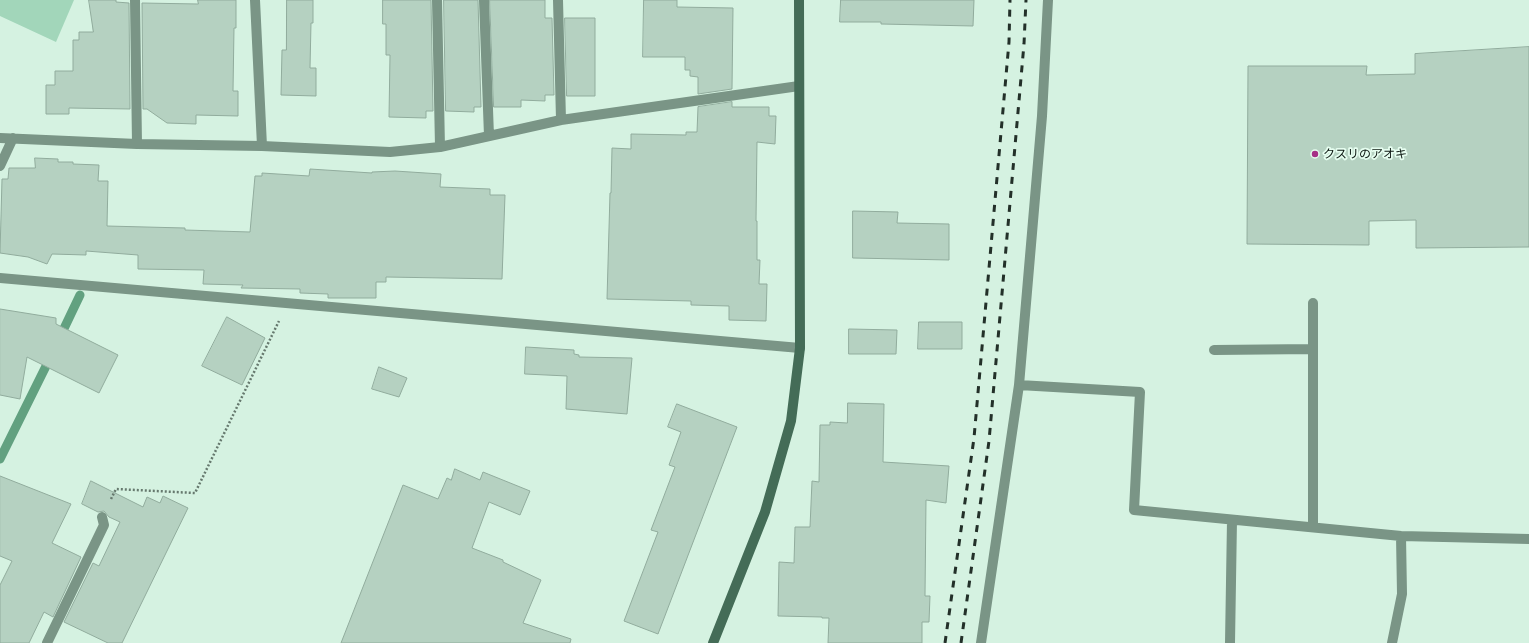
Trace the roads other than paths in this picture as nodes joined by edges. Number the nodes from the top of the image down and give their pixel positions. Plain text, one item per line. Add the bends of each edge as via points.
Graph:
1 (135, 0) edge
2 (255, 0) edge
3 (437, 0) edge
4 (484, 0) edge
5 (558, 0) edge
6 (799, 0) edge
7 (1048, 0) edge
8 (799, 86) junction
9 (561, 120) junction
10 (489, 136) junction
11 (0, 138) edge
12 (13, 138) junction
13 (137, 144) junction
14 (262, 146) junction
15 (440, 147) junction
16 (0, 166) edge
17 (0, 278) edge
18 (1313, 303) dead end
19 (800, 348) junction
20 (1313, 349) junction
21 (1214, 350) dead end
22 (1019, 385) junction
23 (102, 517) road end
24 (1232, 520) junction
25 (1313, 527) junction
26 (1401, 536) junction
27 (1529, 539) edge
28 (46, 643) edge
29 (713, 643) edge
30 (982, 643) edge
31 (1230, 643) edge
32 (1392, 643) edge

1 - 13 street
2 - 14 street
3 - 15 street
4 - 10 street
5 - 9 street
6 - 8 street
7 - 22 street via 1042,116
8 - 9 street
8 - 19 street
9 - 10 street
10 - 15 street
11 - 12 street
12 - 13 street
12 - 16 street
13 - 14 street
14 - 15 street via 390,152
17 - 19 street
18 - 20 street
19 - 29 street via 791,421 765,512
20 - 21 street
20 - 25 street
22 - 24 street via 1140,392 1134,510
22 - 30 street
23 - 28 street via 104,525
24 - 25 street
24 - 31 street
25 - 26 street
26 - 27 street
26 - 32 street via 1402,594

